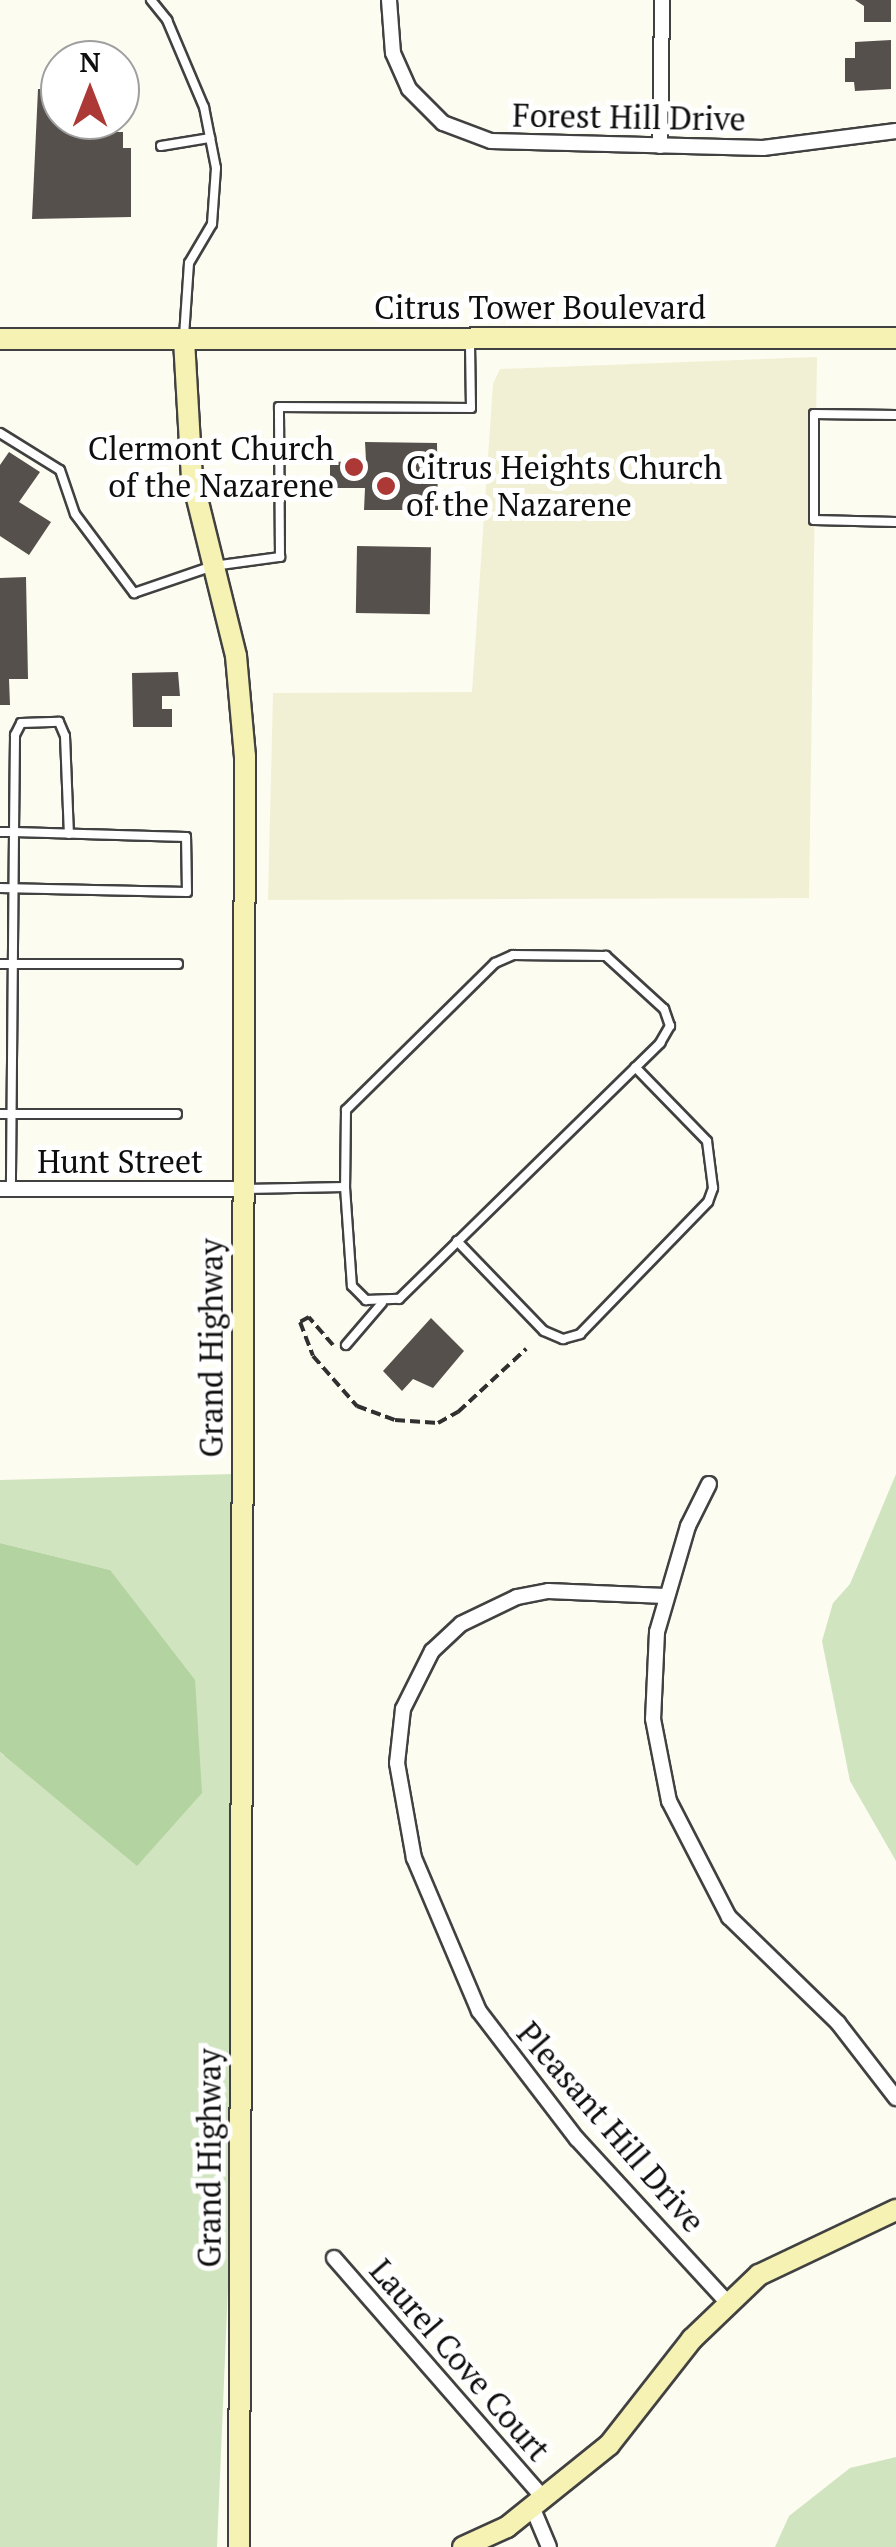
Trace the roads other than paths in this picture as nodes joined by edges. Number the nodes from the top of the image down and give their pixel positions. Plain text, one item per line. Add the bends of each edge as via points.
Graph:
1 (151, 0) edge
2 (389, 0) edge
3 (662, 0) edge
4 (896, 132) edge
5 (210, 138) junction
6 (160, 146) dead end
7 (660, 146) junction
8 (470, 337) junction
9 (896, 338) edge
10 (0, 340) edge
11 (184, 340) junction
12 (896, 415) edge
13 (0, 433) edge
14 (896, 522) edge
15 (213, 566) junction
16 (0, 832) edge
17 (14, 832) junction
18 (69, 834) junction
19 (0, 888) edge
20 (14, 888) junction
21 (0, 964) edge
22 (13, 964) junction
23 (178, 964) dead end
24 (635, 1067) junction
25 (0, 1114) edge
26 (12, 1114) junction
27 (177, 1114) dead end
28 (345, 1187) junction
29 (5, 1188) edge
30 (241, 1189) junction
31 (457, 1241) junction
32 (382, 1303) junction
33 (346, 1345) dead end
34 (708, 1484) dead end
35 (665, 1596) junction
36 (896, 2098) edge
37 (896, 2210) edge
38 (334, 2258) dead end
39 (727, 2302) junction
40 (538, 2504) junction
41 (238, 2547) edge
42 (463, 2547) edge
43 (549, 2547) edge

1 - 5 lane via 175,38
2 - 7 street, Forest Hill Drive via 400,72 443,122 491,141 538,147
3 - 7 street
4 - 7 street, Forest Hill Drive via 805,146
5 - 6 lane
5 - 11 lane via 217,199 212,224 189,263
8 - 9 street, Citrus Tower Boulevard
8 - 11 street, Citrus Tower Boulevard
8 - 15 lane via 471,408 279,406 280,558 268,554
10 - 11 street
11 - 15 street, Grand Highway via 192,478
12 - 14 lane via 814,414 814,520
13 - 15 lane via 60,470 75,514 134,593
15 - 30 street, Grand Highway via 236,656 246,756
16 - 17 lane
17 - 18 lane
17 - 18 lane via 15,735 22,722 40,719 59,722 65,736
17 - 20 lane
18 - 20 lane via 186,837 187,892
19 - 20 lane
20 - 22 lane
21 - 22 lane
22 - 23 lane
22 - 26 lane
24 - 28 lane via 670,1026 653,996 614,960 596,954 504,958 346,1110
24 - 31 lane
24 - 31 lane via 707,1141 714,1188 708,1202 580,1334 562,1339 544,1331
25 - 26 lane
26 - 27 lane
26 - 29 lane
28 - 30 lane
28 - 32 lane via 346,1268 366,1300
29 - 30 street, Hunt Street
30 - 41 street, Grand Highway
31 - 32 lane via 398,1300
32 - 33 lane
34 - 35 street
35 - 36 street via 652,1676 653,1719 669,1802 686,1842 728,1918 838,2023
35 - 39 street, Pleasant Hill Drive via 548,1591 517,1597 460,1624 432,1651 403,1710 397,1763 414,1858 479,2011 577,2139
37 - 39 street via 794,2253
38 - 40 street, Laurel Cove Court
39 - 40 street via 609,2445
40 - 42 street
40 - 43 street, Laurel Cove Court

